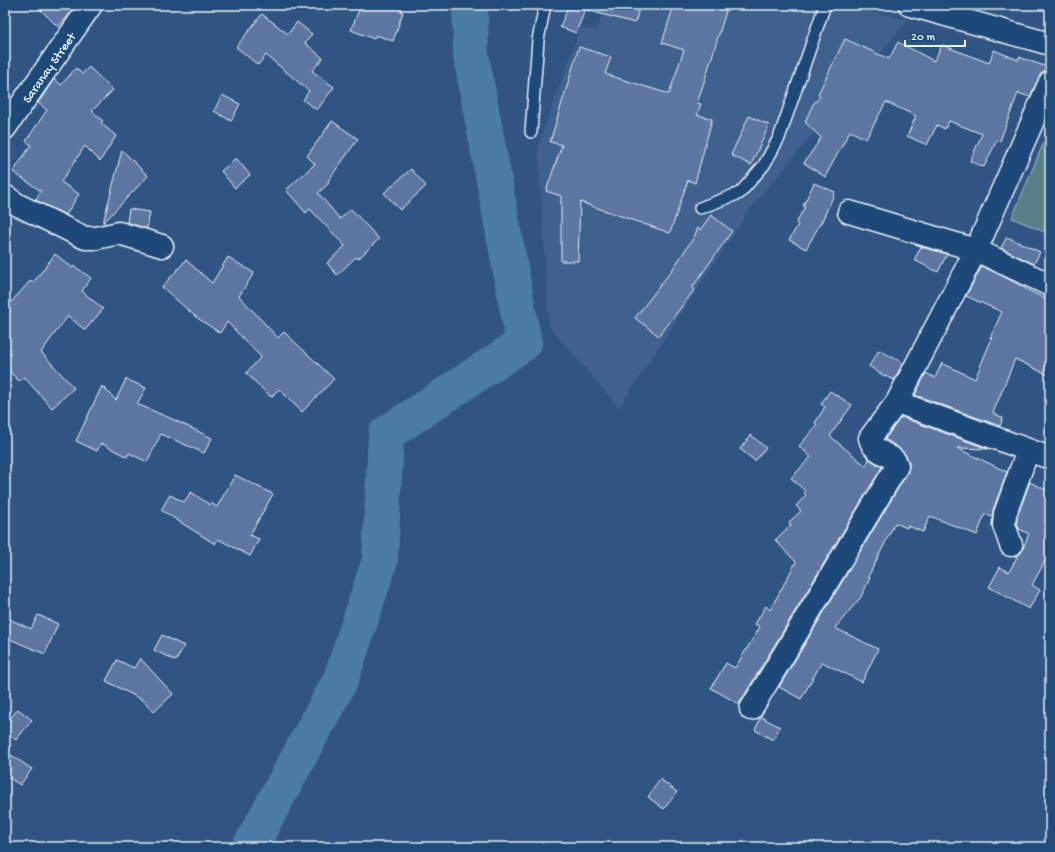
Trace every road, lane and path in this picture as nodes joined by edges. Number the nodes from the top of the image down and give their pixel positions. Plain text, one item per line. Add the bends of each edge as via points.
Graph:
1 (91, 5) edge
2 (545, 5) edge
3 (825, 5) edge
4 (910, 5) edge
5 (1050, 44) edge
6 (1050, 82) edge
7 (5, 128) edge
8 (531, 132) dead end
9 (5, 196) edge
10 (700, 208) dead end
11 (849, 212) dead end
12 (162, 246) dead end
13 (976, 250) junction
14 (1050, 285) edge
15 (896, 402) junction
16 (1028, 450) junction
17 (1050, 458) edge
18 (1011, 545) dead end
19 (751, 709) dead end

1 - 7 street, Saranay Street
2 - 8 lane via 538,40
3 - 10 lane via 779,138 764,165 740,193
4 - 5 street
6 - 13 street
9 - 12 street via 85,238 119,233
11 - 13 street
13 - 14 street
13 - 15 street
15 - 16 street
15 - 19 street via 870,438 875,449 895,460 897,466
16 - 17 street
16 - 18 street via 1005,514 1004,525

